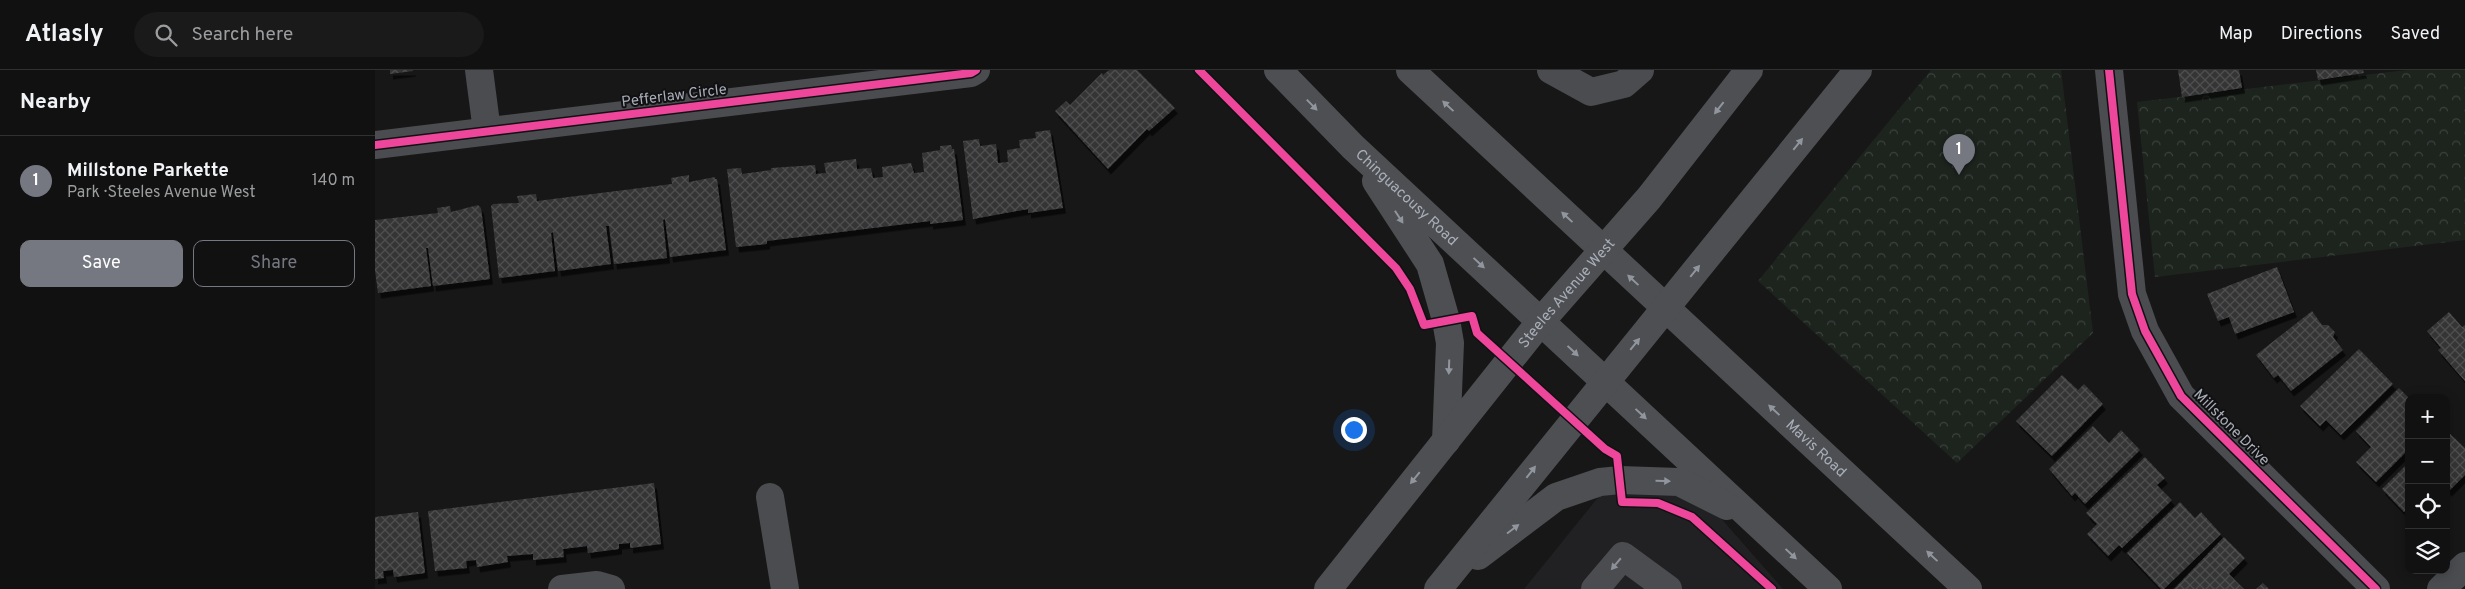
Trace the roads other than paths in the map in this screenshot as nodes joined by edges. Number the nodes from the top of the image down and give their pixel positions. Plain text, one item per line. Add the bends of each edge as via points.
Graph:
1 (479, 70) edge
2 (976, 70) edge
3 (1278, 70) edge
4 (1410, 70) edge
5 (1551, 70) edge
6 (1640, 70) edge
7 (1749, 70) edge
8 (1858, 70) edge
9 (2109, 70) edge
10 (487, 131) junction
11 (375, 145) edge
12 (1353, 147) junction
13 (1602, 251) junction
14 (1664, 308) junction
15 (1541, 321) junction
16 (1605, 381) junction
17 (1446, 440) junction
18 (770, 497) dead end
19 (1756, 520) junction
20 (2465, 566) edge
21 (1442, 584) edge
22 (562, 589) edge
23 (611, 589) edge
24 (785, 589) edge
25 (1328, 589) edge
26 (1595, 589) edge
27 (1668, 589) edge
28 (1829, 589) edge
29 (1968, 589) edge
30 (2376, 589) edge
31 (2441, 589) edge

1 - 10 street
2 - 10 street, Pefferlaw Circle
3 -> 12 main road, Chinguacousy Road
13 -> 4 main road
5 - 6 street via 1591,92 1624,84
7 -> 13 main road, Steeles Avenue West via 1649,198
14 -> 8 main road
9 - 30 street, Millstone Drive via 2131,294 2145,331 2181,396
10 - 11 street, Pefferlaw Circle
12 -> 15 main road, Chinguacousy Road
12 -> 17 main road via 1430,264 1450,343
14 -> 13 main road
13 - 15 main road, Steeles Avenue West
16 -> 14 main road
29 -> 14 main road, Mavis Road
15 -> 16 main road
15 - 17 main road, Steeles Avenue West
16 -> 19 main road
21 -> 16 main road
17 -> 25 main road, Steeles Avenue West
18 - 24 street
21 -> 19 main road via 1556,497 1599,482 1679,482
19 -> 28 main road
20 - 31 street
22 - 23 street via 597,585
27 -> 26 street via 1623,556

